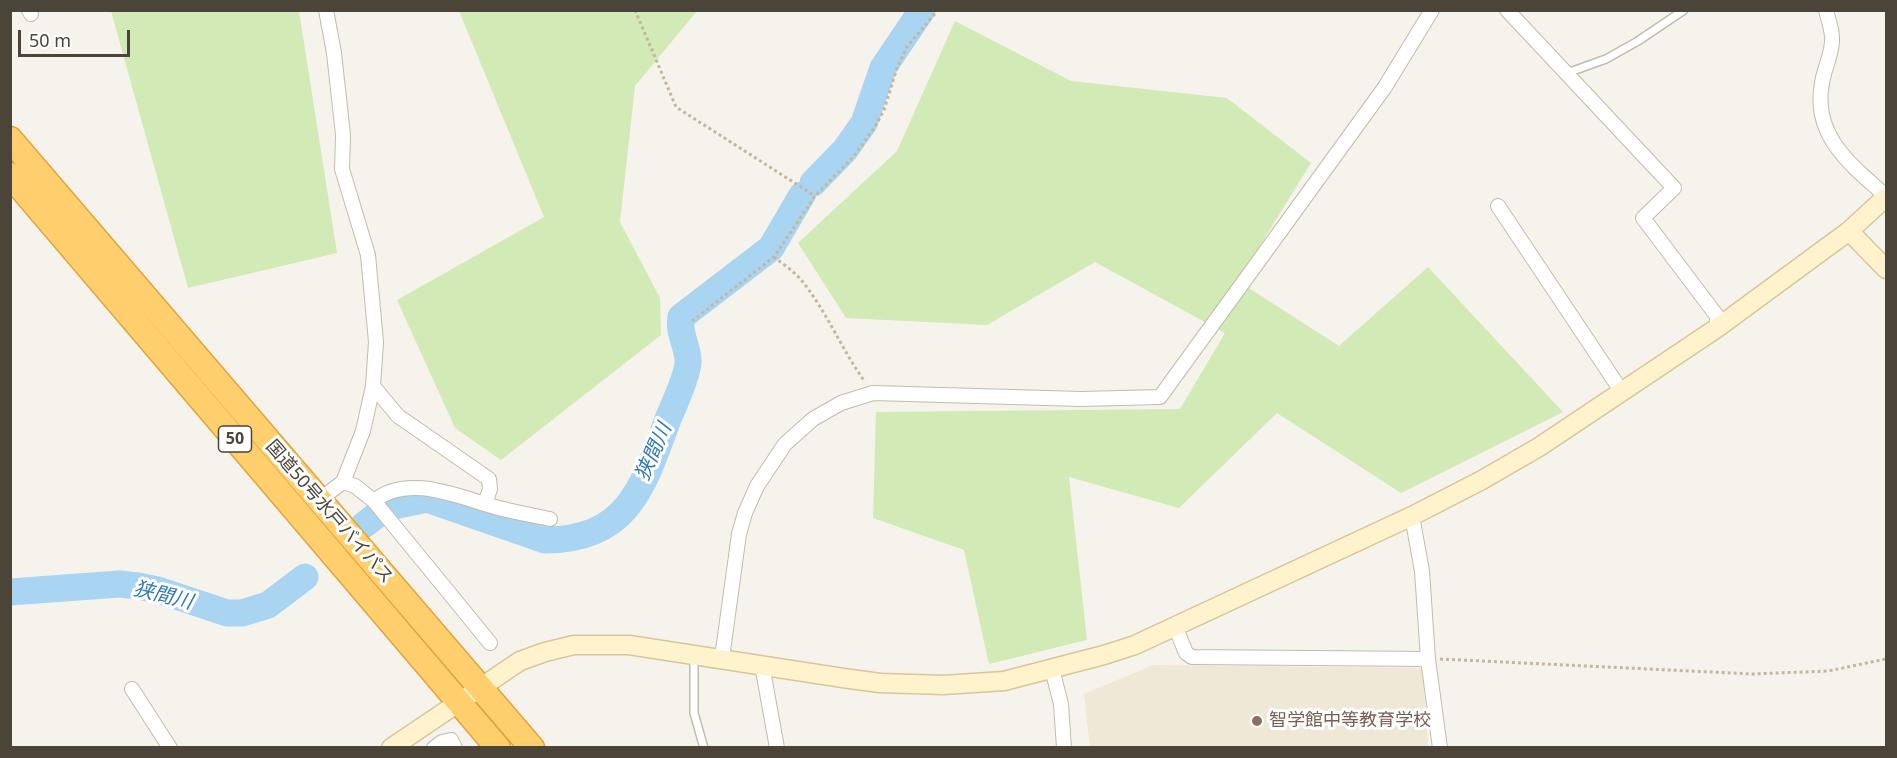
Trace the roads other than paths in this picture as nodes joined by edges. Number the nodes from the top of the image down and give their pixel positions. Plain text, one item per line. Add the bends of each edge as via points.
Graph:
1 (326, 10) edge
2 (1432, 10) edge
3 (1507, 10) edge
4 (1684, 10) edge
5 (1826, 10) edge
6 (1568, 73) junction
7 (10, 139) edge
8 (10, 175) edge
9 (1887, 197) edge
10 (1498, 206) dead end
11 (1849, 231) junction
12 (1887, 268) edge
13 (1717, 328) junction
14 (373, 386) junction
15 (1622, 392) junction
16 (343, 482) junction
17 (319, 500) junction
18 (374, 501) junction
19 (485, 504) junction
20 (1412, 516) junction
21 (550, 519) dead end
22 (1175, 626) junction
23 (490, 643) dead end
24 (693, 654) junction
25 (722, 658) junction
26 (1428, 658) junction
27 (762, 665) junction
28 (1052, 669) junction
29 (480, 687) junction
30 (132, 689) dead end
31 (458, 703) junction
32 (170, 747) edge
33 (395, 747) edge
34 (434, 747) edge
35 (455, 747) edge
36 (498, 747) edge
37 (532, 747) edge
38 (704, 747) edge
39 (777, 747) edge
40 (1064, 747) edge
41 (1440, 747) edge

1 - 14 street via 343,135 342,169 368,255 376,342
2 - 25 street via 1385,87 1160,397 1082,399 873,393 841,403 813,419 785,444 757,486 745,513
3 - 6 street
4 - 6 lane via 1606,59
5 - 9 street via 1832,37 1820,94 1821,118 1840,151
6 - 13 street via 1674,188 1643,218 1718,316
7 - 17 highway, 国道50号水戸バイパス / 50
8 - 31 highway, 国道50号水戸バイパス / 50
9 - 11 street
10 - 15 street
11 - 12 street
11 - 13 street
13 - 15 street
14 - 16 street via 363,431
14 - 19 street via 398,416 489,479
15 - 20 street via 1539,447
16 - 17 street
16 - 18 street
17 - 29 highway, 国道50号水戸バイパス / 50
18 - 19 street via 383,494 434,489
18 - 23 street
19 - 21 street
20 - 22 street
20 - 26 street via 1422,571
22 - 26 street via 1186,653 1192,657
22 - 28 street via 1104,656
24 - 25 street
24 - 29 street via 629,645 574,645 520,661
24 - 38 lane via 694,713
25 - 27 street
26 - 41 street
27 - 28 street via 870,682 943,685 1004,681
27 - 39 street
28 - 40 street via 1061,704
29 - 31 street
29 - 37 highway, 国道50号水戸バイパス / 50
30 - 32 street
31 - 33 street
31 - 36 highway, 国道50号水戸バイパス / 50
34 - 35 street via 451,741

